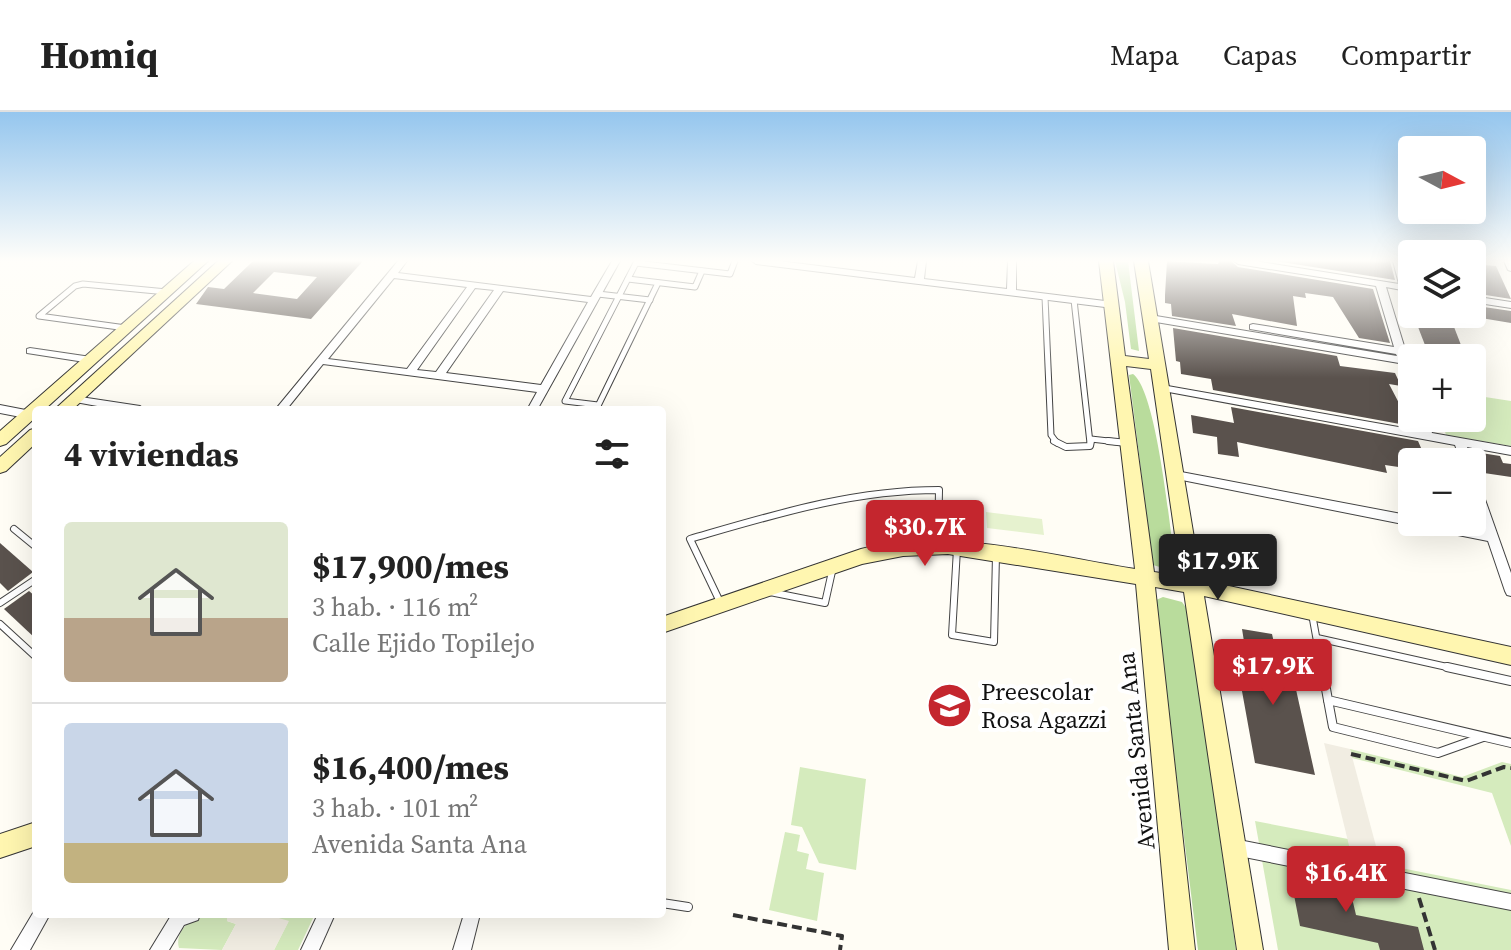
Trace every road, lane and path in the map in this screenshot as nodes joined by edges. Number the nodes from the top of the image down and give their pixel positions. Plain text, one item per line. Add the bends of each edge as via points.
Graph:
1 (58, 300) edge
2 (158, 300) edge
3 (183, 300) edge
4 (371, 300) edge
5 (462, 300) edge
6 (492, 300) edge
7 (594, 300) edge
8 (617, 300) edge
9 (650, 300) edge
10 (1045, 300) edge
11 (1074, 300) joint
12 (1112, 300) edge
13 (1148, 300) edge
14 (1385, 300) edge
15 (1486, 301) edge
16 (1113, 305) junction
17 (1511, 305) edge
18 (1150, 314) junction
19 (127, 328) junction
20 (1398, 346) edge
21 (30, 351) dead end
22 (1398, 355) edge
23 (91, 360) junction
24 (1119, 360) junction
25 (321, 361) junction
26 (1158, 365) junction
27 (410, 372) junction
28 (439, 376) junction
29 (1162, 388) junction
30 (544, 389) junction
31 (68, 405) edge
32 (42, 406) edge
33 (283, 406) edge
34 (534, 406) edge
35 (588, 406) edge
36 (598, 406) edge
37 (0, 409) edge
38 (32, 415) edge
39 (32, 416) edge
40 (1427, 432) edge
41 (1428, 436) junction
42 (32, 438) edge
43 (1091, 439) junction
44 (0, 440) edge
45 (1460, 442) junction
46 (1127, 443) junction
47 (1462, 448) edge
48 (1511, 451) edge
49 (0, 467) edge
50 (1176, 475) junction
51 (1398, 519) edge
52 (1486, 519) edge
53 (14, 529) dead end
54 (1486, 536) edge
55 (1492, 537) junction
56 (32, 544) edge
57 (948, 548) junction
58 (996, 555) junction
59 (833, 567) junction
60 (1145, 578) junction
61 (32, 582) edge
62 (1194, 586) junction
63 (763, 591) junction
64 (1511, 591) edge
65 (0, 603) edge
66 (722, 605) junction
67 (1311, 613) junction
68 (0, 624) edge
69 (666, 624) edge
70 (1317, 638) junction
71 (32, 653) edge
72 (1511, 656) edge
73 (1511, 681) edge
74 (1328, 700) junction
75 (1483, 737) junction
76 (1511, 743) edge
77 (1351, 754) dead end
78 (1511, 768) edge
79 (32, 835) edge
80 (0, 846) edge
81 (1234, 847) junction
82 (1415, 882) junction
83 (1511, 902) edge
84 (666, 904) edge
85 (688, 907) dead end
86 (733, 915) dead end
87 (40, 918) edge
88 (181, 918) edge
89 (325, 918) edge
90 (471, 918) edge
91 (20, 950) edge
92 (159, 950) edge
93 (310, 950) edge
94 (462, 950) edge
95 (840, 950) edge
96 (1182, 950) edge
97 (1250, 950) edge
98 (1435, 950) edge

1 - 19 lane via 39,316
2 - 19 main road
3 - 31 main road
4 - 25 street
5 - 27 street
6 - 28 street
7 - 30 street
8 - 35 lane via 565,401
9 - 36 lane
10 - 43 lane via 1051,435 1066,447 1090,446
11 - 16 street
11 - 43 lane
12 - 16 main road, Avenida Santa Ana
13 - 18 main road
14 - 20 street
15 - 17 street
16 - 24 main road, Avenida Santa Ana
18 - 22 street
18 - 26 main road
19 - 23 main road
21 - 23 street
23 - 32 main road
24 - 26 main road
24 - 46 main road, Avenida Santa Ana
25 - 27 street
25 - 33 street
26 - 29 main road
27 - 28 street
28 - 30 street
29 - 41 street
29 - 50 main road
30 - 34 street
37 - 38 street
39 - 44 main road
40 - 41 street
41 - 45 street
42 - 49 main road
43 - 46 lane
45 - 47 street
45 - 48 street
46 - 60 main road, Avenida Santa Ana
50 - 51 street
50 - 62 main road
52 - 55 street
53 - 56 lane
54 - 55 street
55 - 64 street
57 - 58 main road
57 - 58 lane via 952,635 994,642
57 - 59 main road via 885,550
57 - 66 lane via 939,490 878,491 817,504 690,539
58 - 60 main road
59 - 63 main road
59 - 63 lane via 825,603
60 - 62 main road
60 - 96 main road, Avenida Santa Ana
61 - 65 lane
62 - 67 main road
62 - 81 main road
63 - 66 main road
66 - 69 main road
67 - 70 lane
67 - 72 main road
68 - 71 lane
70 - 73 lane
70 - 74 lane
74 - 75 lane
74 - 75 lane via 1333,727 1438,753
75 - 76 lane
77 - 78 path via 1466,781
79 - 80 main road
81 - 82 street
81 - 97 main road
82 - 83 street
82 - 98 path
84 - 85 lane
86 - 95 path via 842,936
87 - 91 street
88 - 92 street
89 - 93 street
90 - 94 street

